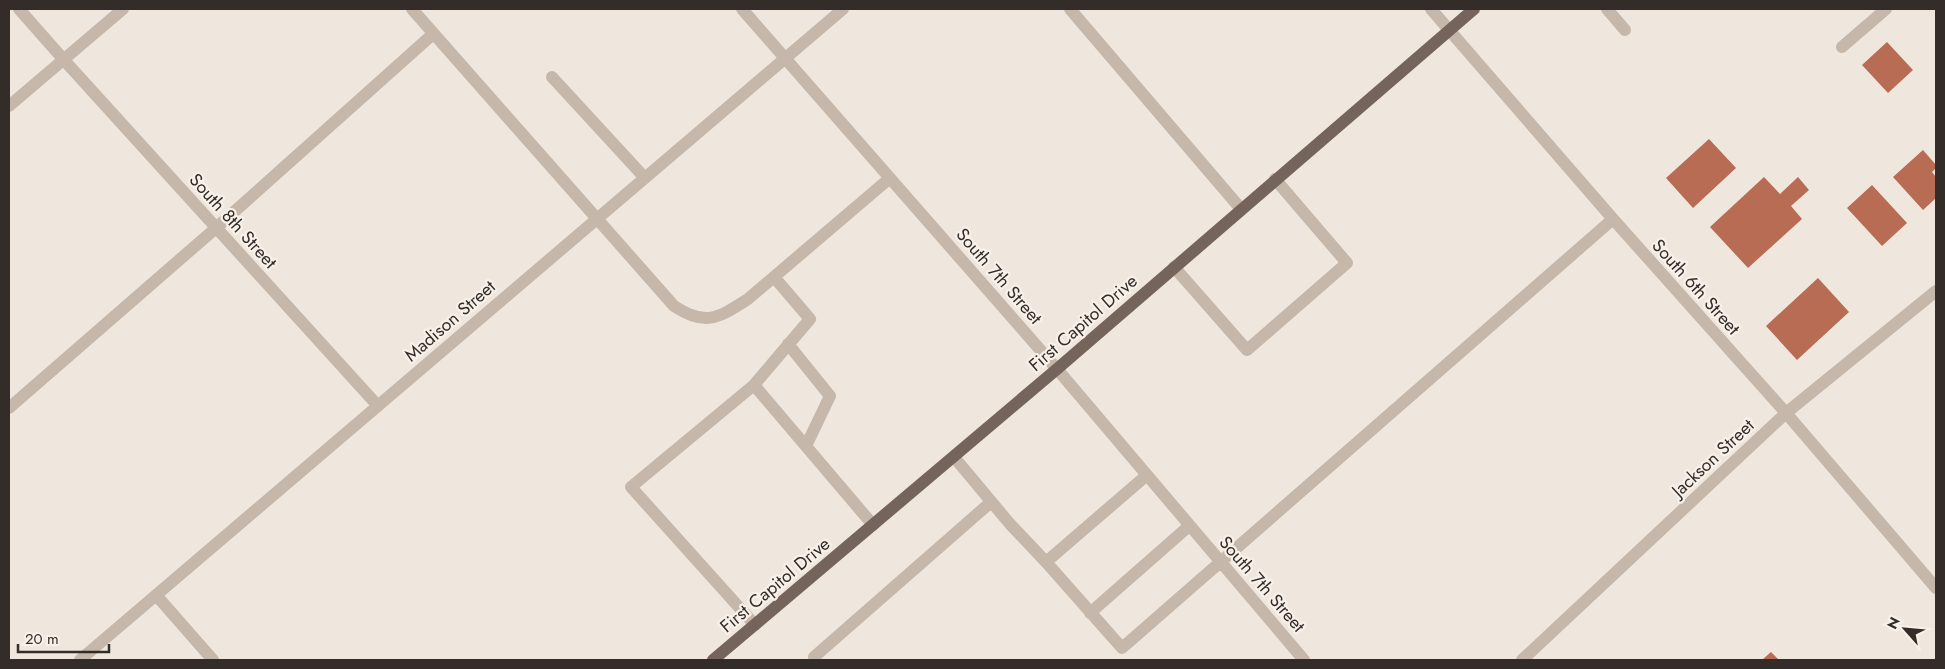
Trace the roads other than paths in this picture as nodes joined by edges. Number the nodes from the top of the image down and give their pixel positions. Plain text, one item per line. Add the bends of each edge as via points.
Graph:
1 (19, 9) edge
2 (123, 9) edge
3 (412, 9) edge
4 (742, 9) edge
5 (843, 9) edge
6 (1070, 9) edge
7 (1430, 9) edge
8 (1474, 9) edge
9 (1607, 9) edge
10 (1886, 9) edge
11 (1450, 30) junction
12 (1625, 30) dead end
13 (433, 34) junction
14 (1842, 47) dead end
15 (785, 58) junction
16 (64, 60) junction
17 (552, 76) dead end
18 (9, 106) edge
19 (645, 178) junction
20 (890, 178) junction
21 (1275, 180) junction
22 (1241, 209) junction
23 (596, 219) junction
24 (1613, 220) junction
25 (216, 228) junction
26 (1174, 267) junction
27 (774, 277) junction
28 (1936, 291) edge
29 (788, 344) junction
30 (1057, 369) junction
31 (754, 385) junction
32 (378, 406) junction
33 (9, 408) edge
34 (1786, 413) junction
35 (806, 446) junction
36 (954, 457) junction
37 (1147, 475) junction
38 (992, 502) junction
39 (873, 525) junction
40 (1189, 526) junction
41 (1046, 562) junction
42 (1220, 562) junction
43 (1934, 582) edge
44 (156, 595) junction
45 (1090, 613) junction
46 (755, 625) junction
47 (814, 657) dead end
48 (80, 660) edge
49 (213, 660) edge
50 (713, 660) edge
51 (1304, 660) edge
52 (1522, 660) edge

1 - 16 street, South 8th Street
2 - 16 street
3 - 13 street
4 - 15 street, South 7th Street
5 - 15 street, Madison Street
6 - 22 street
7 - 11 street, South 6th Street
8 - 11 main road, First Capitol Drive
9 - 12 street
10 - 14 street
11 - 21 main road, First Capitol Drive
11 - 24 street, South 6th Street
13 - 23 street
13 - 25 street
15 - 19 street, Madison Street
15 - 20 street, South 7th Street
16 - 18 street
16 - 25 street, South 8th Street
17 - 19 street
19 - 23 street, Madison Street
20 - 27 street
20 - 30 street, South 7th Street
21 - 22 main road, First Capitol Drive
21 - 26 street via 1347,263 1254,344 1247,350
22 - 26 main road, First Capitol Drive
23 - 27 street via 674,306 690,316 703,319 724,315
23 - 32 street, Madison Street
24 - 34 street, South 6th Street
24 - 42 street
25 - 32 street, South 8th Street
25 - 33 street
26 - 30 main road, First Capitol Drive
27 - 29 street via 810,319
28 - 34 street, Jackson Street
29 - 31 street
29 - 35 street via 830,396
30 - 36 main road, First Capitol Drive
30 - 37 street, South 7th Street
31 - 35 street
31 - 46 street via 631,487
32 - 44 street, Madison Street
34 - 43 street, South 6th Street
34 - 52 street, Jackson Street
35 - 39 street
36 - 38 street
36 - 39 main road, First Capitol Drive
37 - 40 street, South 7th Street
37 - 41 street
38 - 41 street
38 - 47 street
39 - 46 main road, First Capitol Drive
40 - 42 street, South 7th Street
40 - 45 street
41 - 45 street
42 - 45 street via 1122,648
42 - 51 street, South 7th Street
44 - 48 street, Madison Street
44 - 49 street
46 - 50 main road, First Capitol Drive

